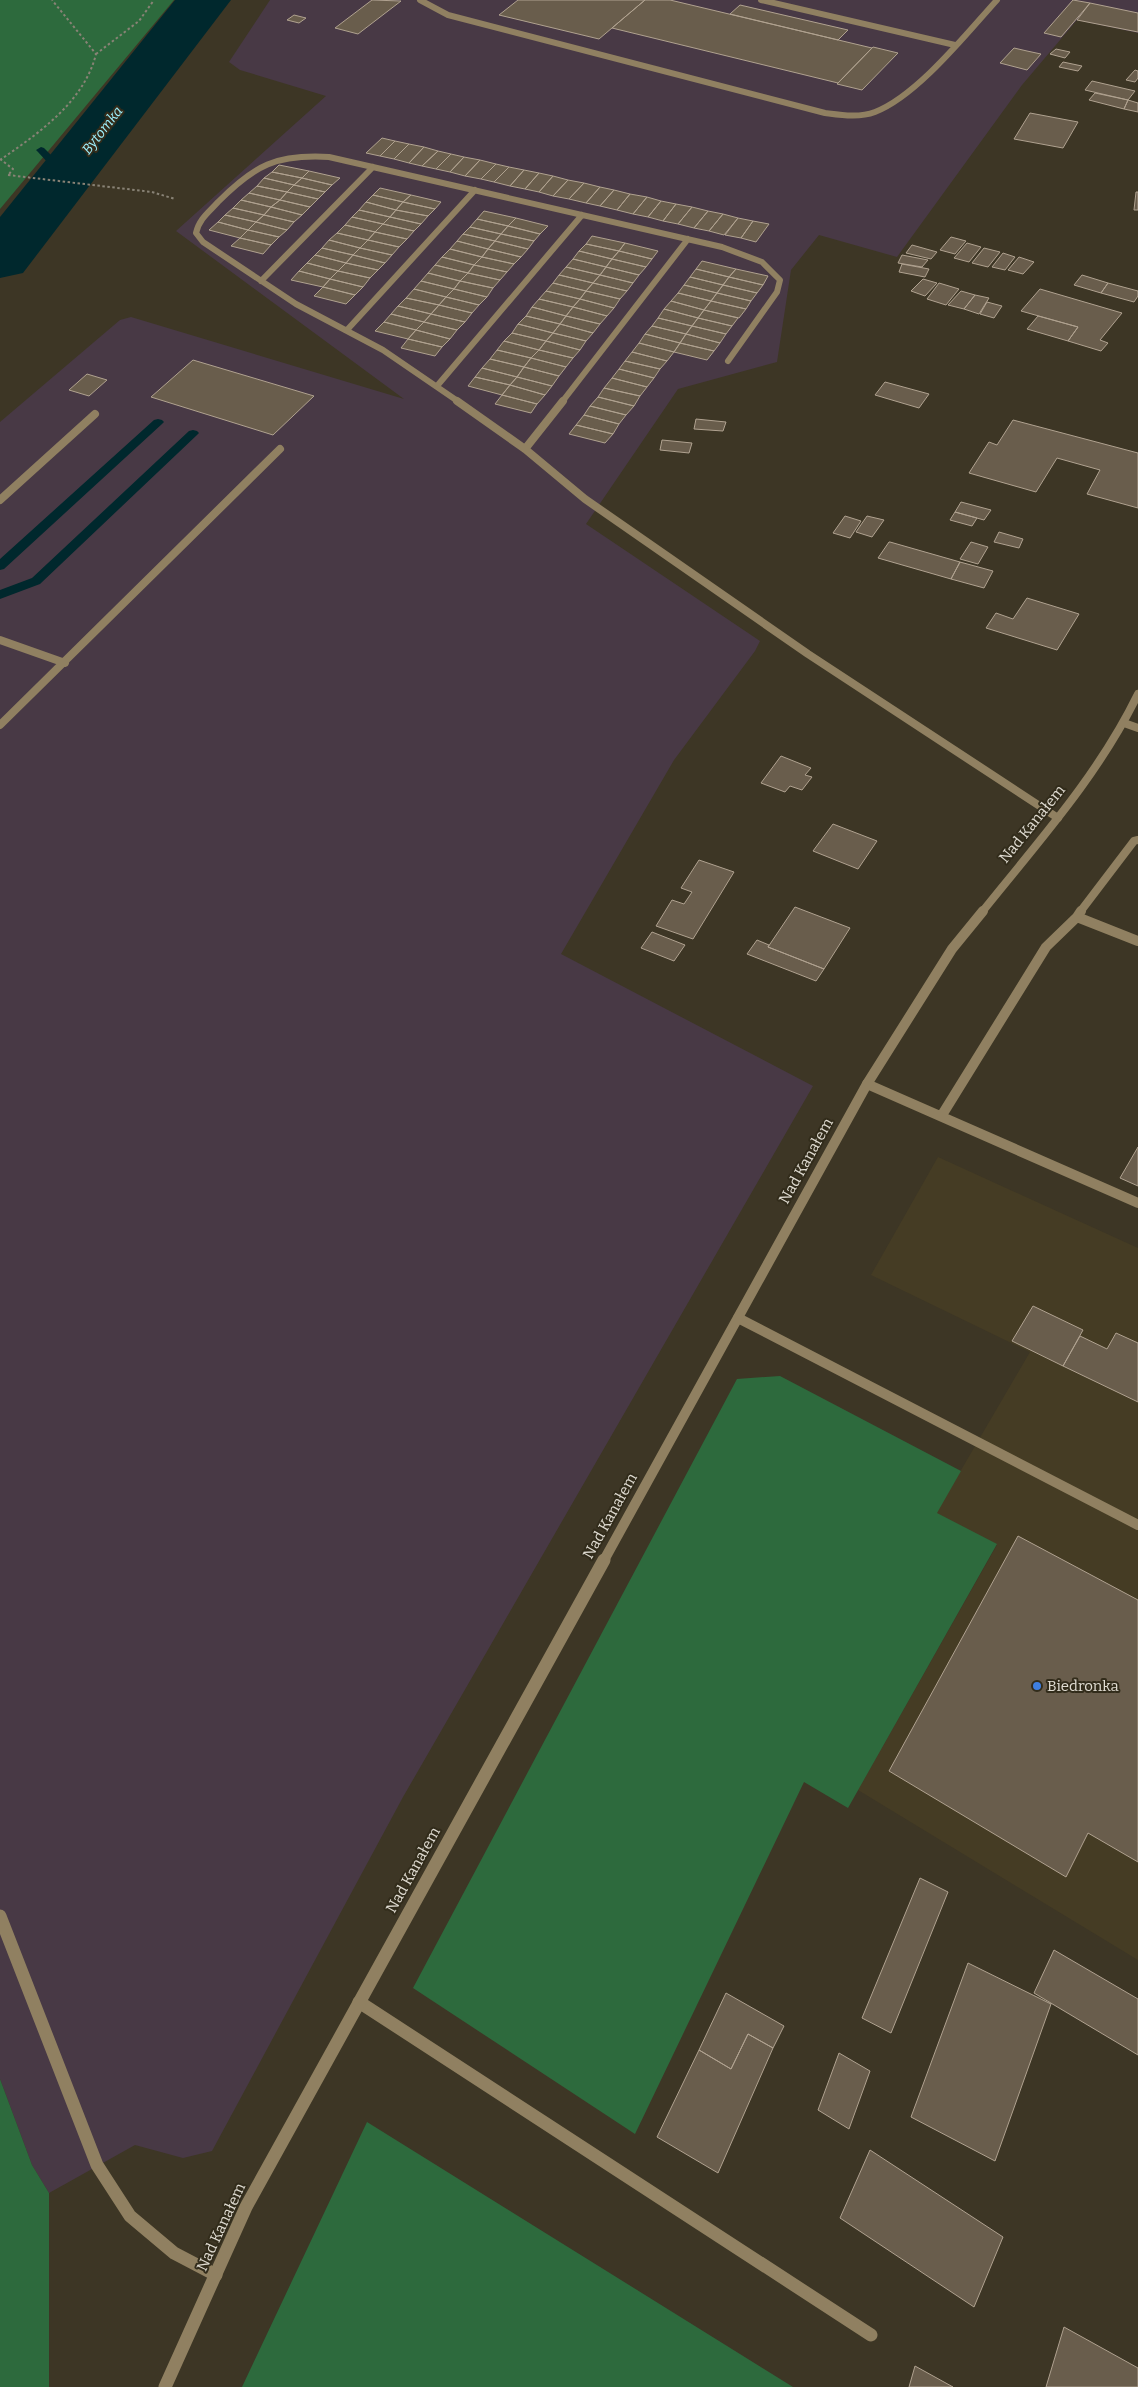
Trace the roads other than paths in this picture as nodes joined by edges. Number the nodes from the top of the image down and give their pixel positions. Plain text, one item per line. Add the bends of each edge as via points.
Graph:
1 (420, 0) edge
2 (761, 0) edge
3 (997, 0) edge
4 (955, 45) junction
5 (373, 167) junction
6 (474, 190) junction
7 (582, 215) junction
8 (688, 240) junction
9 (261, 280) junction
10 (347, 330) junction
11 (728, 361) dead end
12 (437, 386) junction
13 (94, 414) dead end
14 (280, 449) dead end
15 (525, 449) junction
16 (0, 500) edge
17 (0, 640) edge
18 (65, 663) junction
19 (1138, 694) edge
20 (1124, 724) junction
21 (0, 725) edge
22 (1138, 728) edge
23 (1058, 818) junction
24 (1138, 840) edge
25 (1077, 917) junction
26 (1138, 941) edge
27 (867, 1084) junction
28 (942, 1115) junction
29 (1138, 1203) edge
30 (738, 1318) junction
31 (1138, 1525) edge
32 (0, 1916) edge
33 (359, 2002) junction
34 (216, 2275) junction
35 (871, 2335) dead end
36 (165, 2387) edge

1 - 4 street via 448,15 825,113 855,117 877,112 895,102
2 - 4 street
3 - 4 street
5 - 6 street
5 - 9 street
5 - 9 street via 310,154 269,161 253,171 198,223 196,233 203,242
6 - 7 street
6 - 10 street
7 - 8 street
7 - 12 street
8 - 11 street via 754,256 773,268 780,280 777,292
8 - 15 street
9 - 10 street via 305,309
10 - 12 street
12 - 15 street
13 - 16 street
14 - 18 street
15 - 23 street via 585,499 800,649
17 - 18 street
18 - 21 street
19 - 20 street, Nad Kanałem
20 - 22 street
20 - 23 street, Nad Kanałem via 1090,778
23 - 27 street, Nad Kanałem via 952,949
24 - 25 street via 1134,841
25 - 26 street
25 - 28 street via 1046,947
27 - 28 street
27 - 30 street, Nad Kanałem
28 - 29 street
30 - 31 street
30 - 33 street, Nad Kanałem
32 - 34 street via 97,2165 130,2216 174,2253
33 - 34 street, Nad Kanałem via 246,2207
33 - 35 street
34 - 36 street, Nad Kanałem

